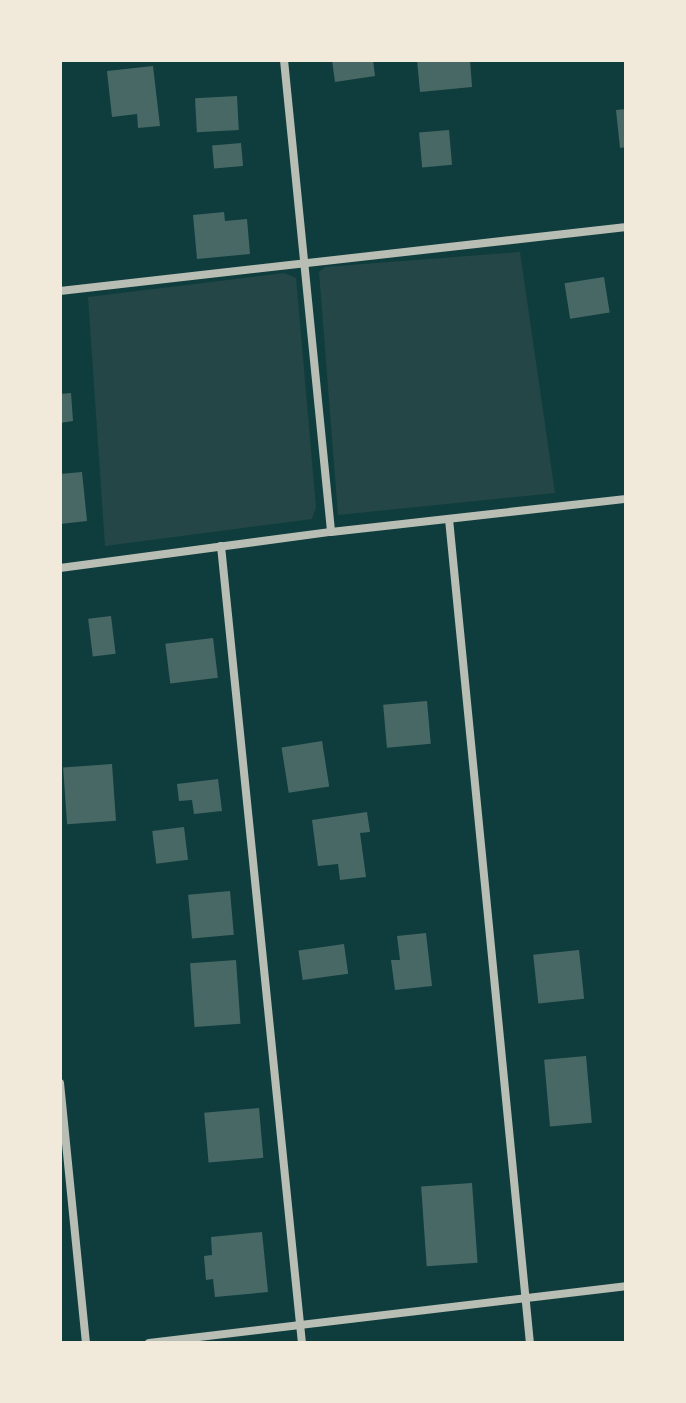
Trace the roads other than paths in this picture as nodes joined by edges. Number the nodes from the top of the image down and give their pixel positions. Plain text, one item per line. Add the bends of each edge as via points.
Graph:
1 (284, 60) edge
2 (626, 227) edge
3 (305, 263) junction
4 (60, 291) edge
5 (626, 499) edge
6 (449, 519) junction
7 (331, 532) junction
8 (221, 546) junction
9 (60, 568) edge
10 (60, 1083) edge
11 (626, 1286) edge
12 (526, 1298) junction
13 (300, 1323) junction
14 (86, 1343) edge
15 (149, 1343) edge
16 (302, 1343) edge
17 (530, 1343) edge

1 - 3 street
2 - 3 street
3 - 4 street
3 - 7 street
5 - 6 street
6 - 7 street
6 - 12 street
7 - 8 street
8 - 9 street
8 - 13 street
10 - 14 street
11 - 12 street
12 - 13 street
12 - 17 street
13 - 15 street
13 - 16 street

